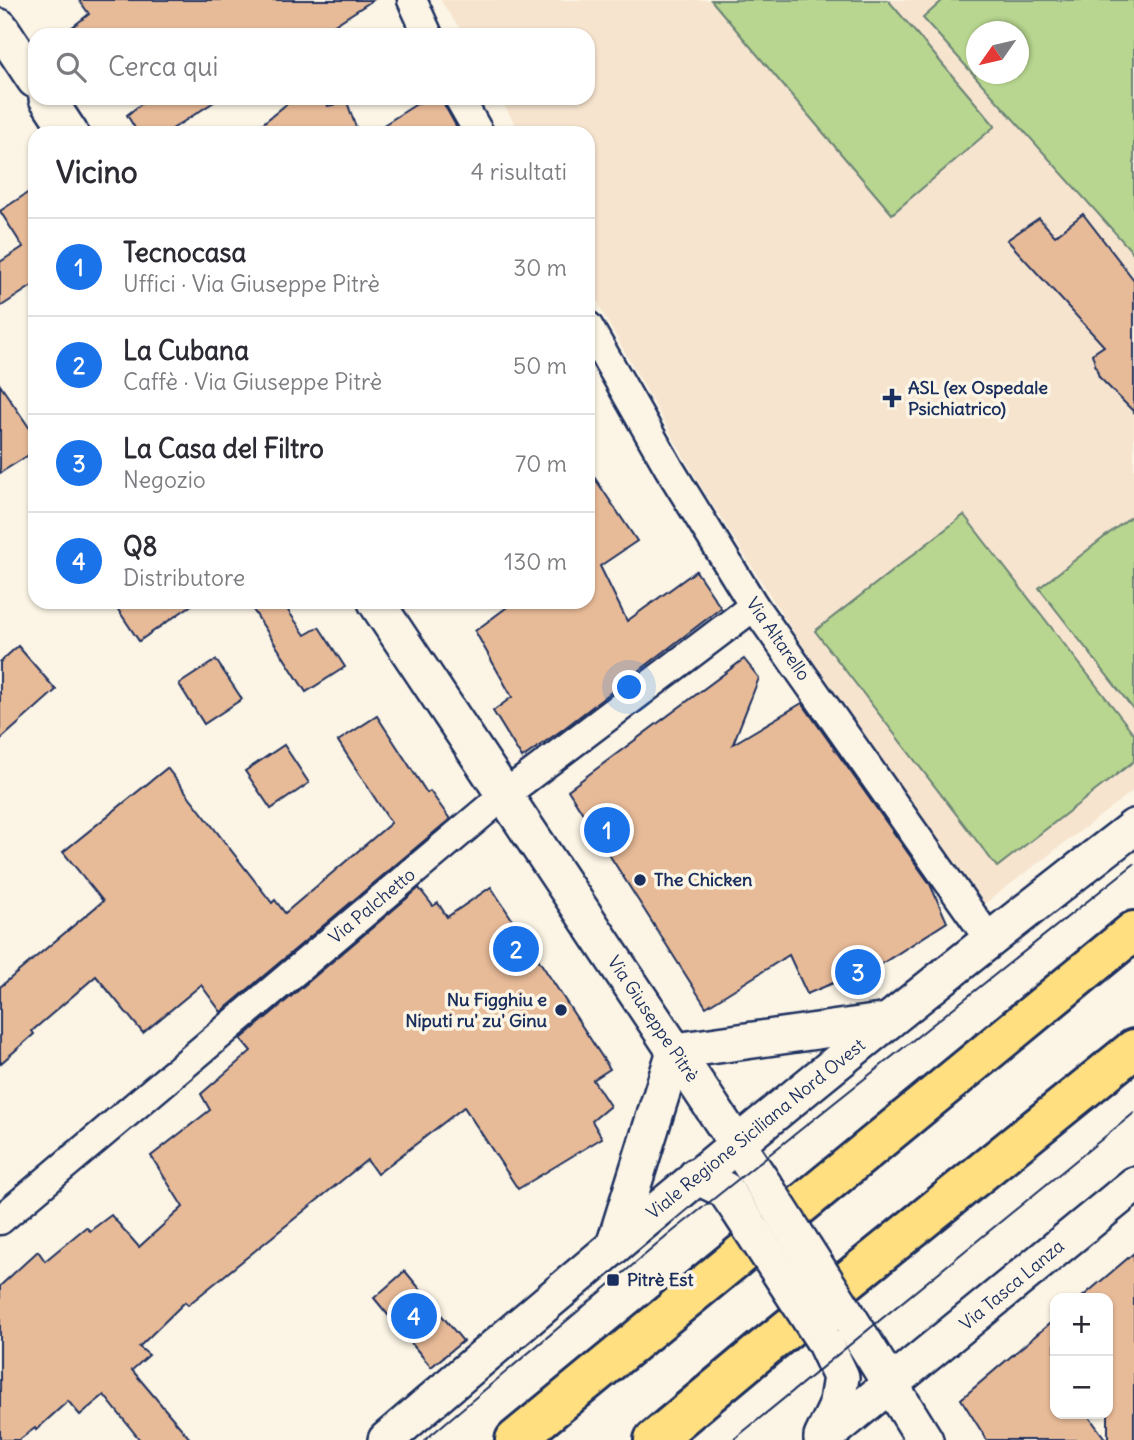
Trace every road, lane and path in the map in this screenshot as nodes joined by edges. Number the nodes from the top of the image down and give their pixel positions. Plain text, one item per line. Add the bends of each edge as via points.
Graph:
1 (412, 0) edge
2 (0, 27) edge
3 (425, 28) edge
4 (28, 69) edge
5 (52, 105) edge
6 (463, 105) edge
7 (65, 126) edge
8 (475, 126) edge
9 (595, 338) edge
10 (754, 606) junction
11 (381, 609) edge
12 (503, 796) junction
13 (1134, 827) edge
14 (1134, 931) edge
15 (989, 939) junction
16 (888, 1021) junction
17 (1134, 1049) edge
18 (675, 1051) junction
19 (736, 1143) junction
20 (696, 1176) junction
21 (1134, 1185) edge
22 (0, 1220) edge
23 (614, 1246) junction
24 (890, 1385) junction
25 (386, 1440) edge
26 (515, 1440) edge
27 (654, 1440) edge
28 (821, 1440) edge
29 (925, 1440) edge

1 - 3 street
2 - 4 street
5 - 7 street
6 - 8 street
9 - 10 street, Via Altarello
10 - 12 street, Via Palchetto
10 - 15 street, Via Altarello
11 - 12 street, Via Giuseppe Pitrè
12 - 18 street, Via Giuseppe Pitrè
12 - 22 street, Via Palchetto
13 - 15 street, Viale Regione Siciliana Nord Ovest
14 - 26 main road
15 - 16 street, Viale Regione Siciliana Nord Ovest
16 - 18 street
16 - 19 street, Viale Regione Siciliana Nord Ovest
17 - 27 main road
18 - 19 street, Via Giuseppe Pitrè
18 - 23 street
19 - 20 street, Viale Regione Siciliana Nord Ovest
19 - 24 street, Via Giuseppe Pitrè, bridge
20 - 23 street, Viale Regione Siciliana Nord Ovest
20 - 28 street, bridge via 725,1190 824,1341 841,1377 836,1408
21 - 24 street, Via Tasca Lanza
23 - 25 street, Viale Regione Siciliana Nord Ovest
24 - 28 street
24 - 29 street, Via Giuseppe Pitrè

